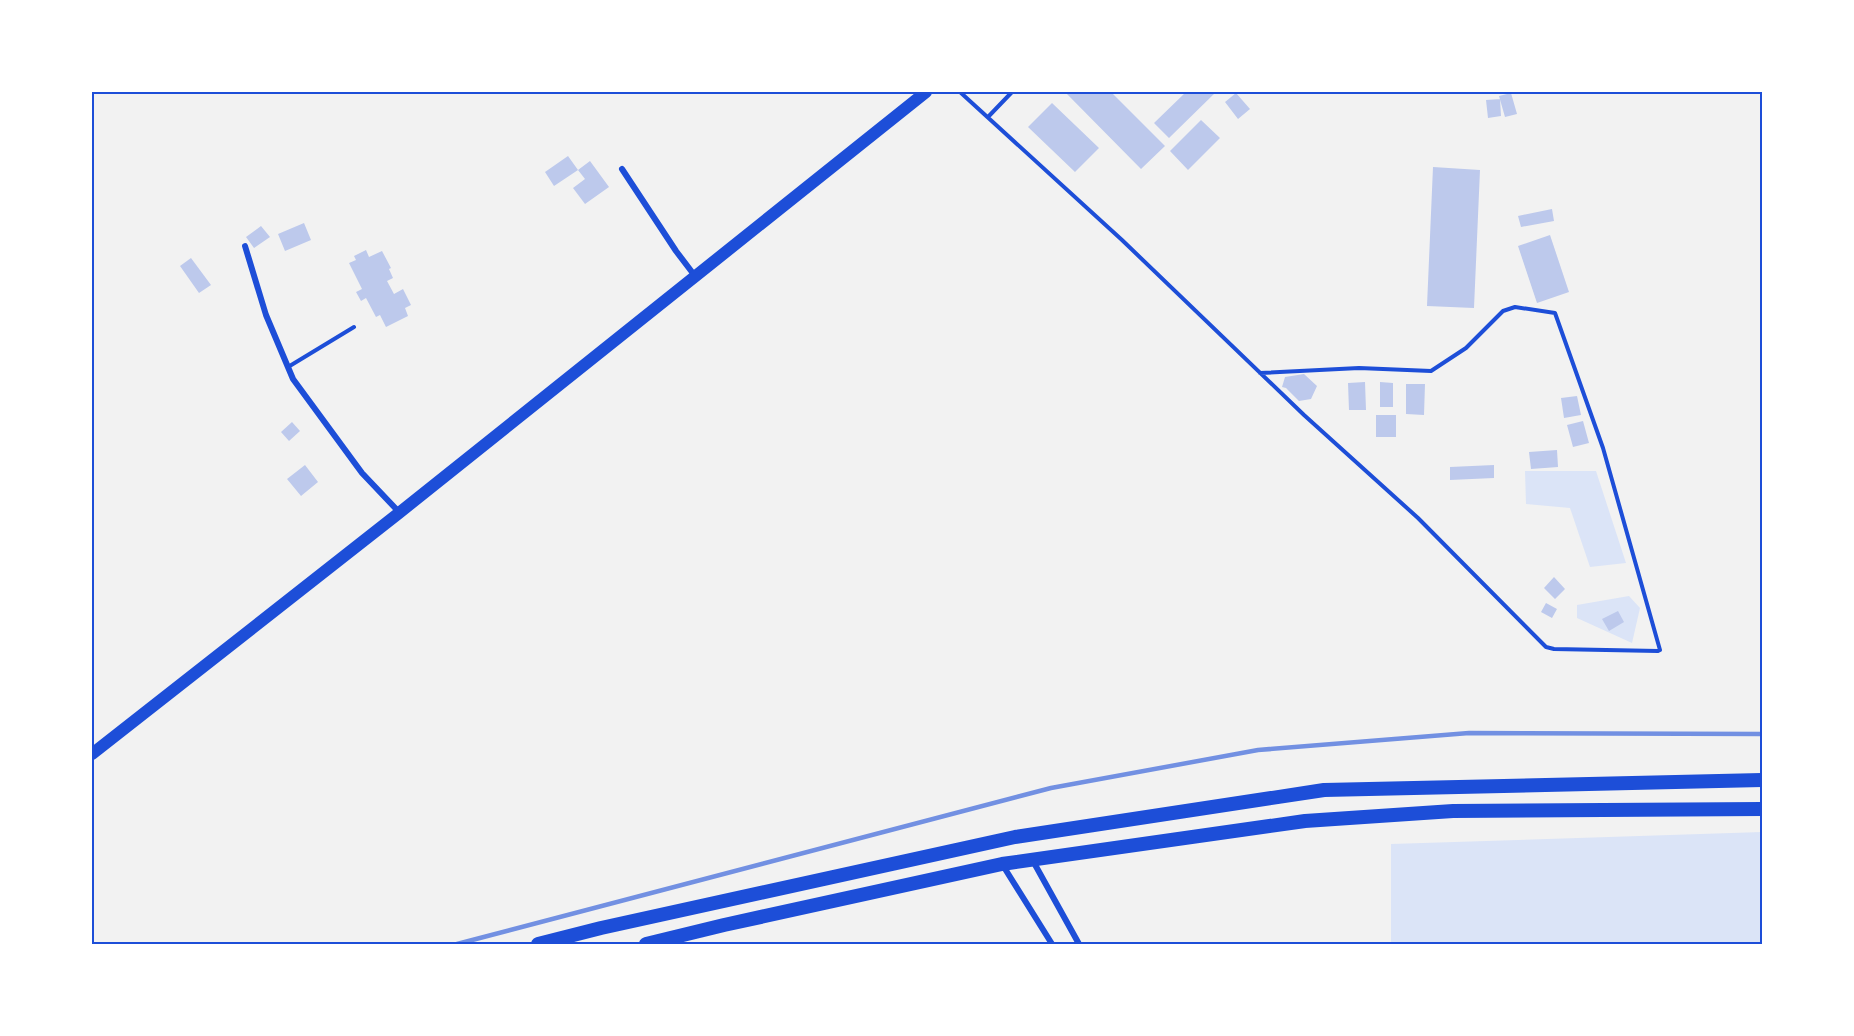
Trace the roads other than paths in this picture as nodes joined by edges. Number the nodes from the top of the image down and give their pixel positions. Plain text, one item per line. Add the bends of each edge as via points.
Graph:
1 (924, 92) edge
2 (960, 92) edge
3 (1012, 92) edge
4 (988, 117) junction
5 (622, 169) dead end
6 (245, 246) dead end
7 (695, 277) junction
8 (354, 327) dead end
9 (288, 367) junction
10 (1260, 373) junction
11 (399, 513) junction
12 (92, 754) edge
13 (1762, 780) edge
14 (1762, 809) edge
15 (1033, 860) junction
16 (1002, 864) junction
17 (538, 945) edge
18 (646, 945) edge
19 (1052, 945) edge
20 (1080, 945) edge

1 - 7 main road
2 - 4 lane
3 - 4 lane
4 - 10 lane
5 - 7 street
6 - 9 street via 266,315
7 - 11 main road
8 - 9 lane
9 - 11 street via 362,473
10 - 10 lane via 1418,518 1546,647 1660,650 1603,448 1556,313 1515,308 1503,311 1466,348 1431,371 1359,368
11 - 12 main road
13 - 17 highway via 1324,790 1015,837
14 - 15 highway via 1453,811 1339,817
15 - 16 highway
15 - 20 street
16 - 18 highway
16 - 19 street

